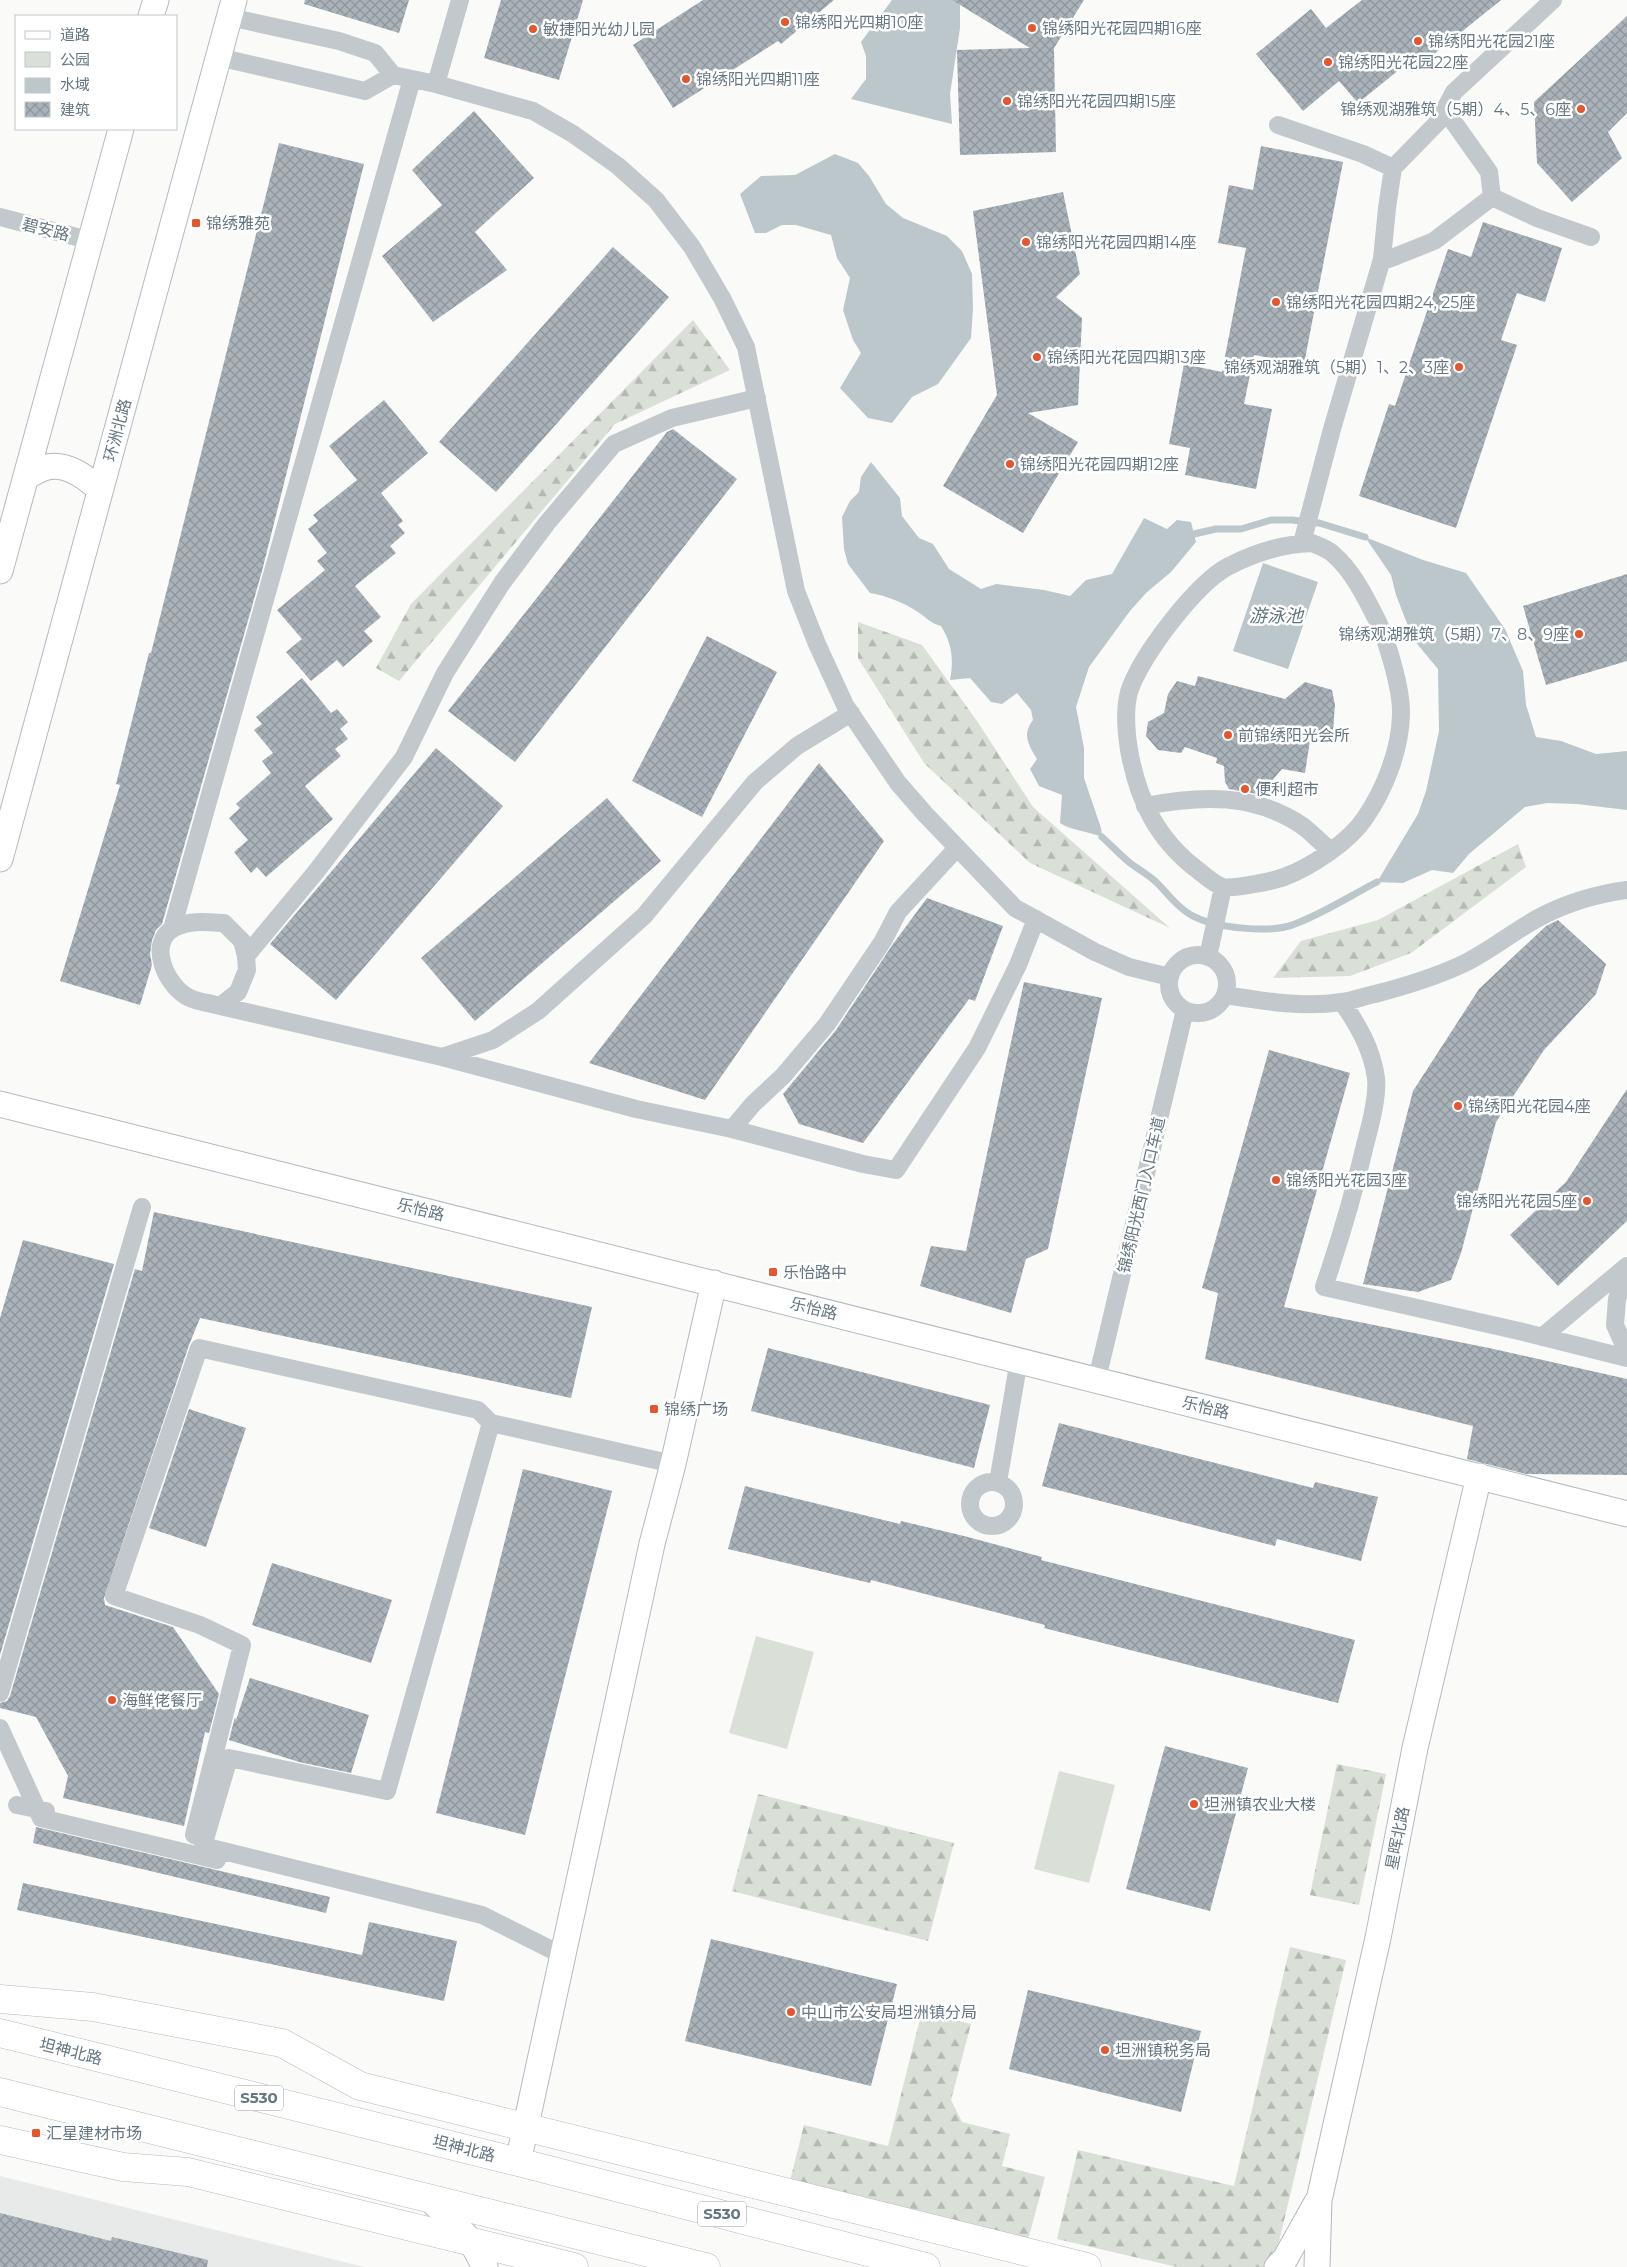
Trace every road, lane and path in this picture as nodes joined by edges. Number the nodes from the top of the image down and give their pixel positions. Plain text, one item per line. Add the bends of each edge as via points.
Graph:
1 (156, 0) edge
2 (460, 0) edge
3 (1553, 0) edge
4 (232, 8) edge
5 (151, 15) edge
6 (218, 57) junction
7 (394, 75) junction
8 (412, 79) junction
9 (436, 84) junction
10 (1445, 110) junction
11 (1278, 125) dead end
12 (122, 130) edge
13 (1394, 168) junction
14 (1492, 198) junction
15 (0, 217) edge
16 (1591, 237) dead end
17 (92, 241) junction
18 (1389, 259) dead end
19 (758, 398) junction
20 (26, 477) junction
21 (100, 490) junction
22 (1302, 544) junction
23 (0, 571) edge
24 (851, 713) junction
25 (1145, 806) junction
26 (957, 848) junction
27 (1330, 850) junction
28 (0, 859) edge
29 (1223, 887) junction
30 (1627, 890) edge
31 (1036, 919) junction
32 (172, 929) junction
33 (246, 956) junction
34 (1208, 957) junction
35 (1170, 977) junction
36 (1224, 995) junction
37 (1342, 1002) junction
38 (220, 1006) junction
39 (1185, 1010) junction
40 (442, 1057) junction
41 (0, 1104) edge
42 (732, 1129) junction
43 (142, 1207) dead end
44 (1627, 1266) edge
45 (1627, 1271) edge
46 (714, 1282) junction
47 (1542, 1337) junction
48 (1627, 1352) edge
49 (1627, 1358) edge
50 (1019, 1360) junction
51 (1097, 1380) junction
52 (491, 1423) junction
53 (673, 1464) junction
54 (1479, 1476) junction
55 (998, 1482) dead end
56 (1627, 1514) edge
57 (0, 1693) edge
58 (0, 1728) edge
59 (18, 1805) dead end
60 (38, 1809) junction
61 (198, 1845) junction
62 (488, 1918) junction
63 (562, 1955) junction
64 (0, 1999) edge
65 (0, 2034) edge
66 (0, 2092) edge
67 (524, 2127) junction
68 (0, 2140) edge
69 (518, 2162) junction
70 (432, 2200) junction
71 (1319, 2200) junction
72 (588, 2238) junction
73 (471, 2241) junction
74 (534, 2263) edge
75 (485, 2267) edge
76 (574, 2267) edge
77 (706, 2267) edge
78 (926, 2267) edge
79 (1087, 2267) edge
80 (1277, 2267) edge
81 (1317, 2267) edge

1 - 5 street
2 - 9 street
3 - 10 street via 1454,92
4 - 6 street, 环洲北路
4 - 7 street via 376,53
6 - 7 street via 365,90
6 - 21 street, 环洲北路
7 - 8 street
8 - 9 street
8 - 32 street
9 - 19 street via 533,111 618,166 656,200 692,247 727,307 746,347
10 - 13 street via 1438,122
10 - 14 street via 1489,172
11 - 13 street
12 - 17 street
13 - 22 street via 1382,259
14 - 16 street
14 - 18 street via 1434,241
15 - 17 street, 碧安路
17 - 20 street
19 - 24 street via 796,590 817,644
19 - 33 street via 672,418 614,444 547,523 502,583 444,673 404,757
20 - 21 street via 45,467 68,468
20 - 23 street
21 - 28 street, 环洲北路
22 - 25 street via 1261,551 1227,567 1188,602 1147,653 1129,692 1126,734
22 - 27 street via 1312,543 1332,552 1360,588 1384,636 1400,702 1398,738 1390,771 1365,818
24 - 26 street via 898,783
24 - 40 street via 797,746 755,782 644,916 538,1011 493,1040
25 - 27 street via 1178,800 1239,800 1280,813 1305,828
25 - 29 street via 1158,831 1175,852
26 - 31 street via 1015,908
26 - 42 street via 898,912 827,1024
27 - 29 street via 1297,872 1274,880
29 - 34 street
30 - 37 street via 1606,893 1540,917 1466,962 1429,979
31 - 35 street via 1129,967
31 - 42 street via 1018,965 977,1048 896,1170
32 - 33 street via 190,922 224,923 242,941
32 - 38 street via 164,938 160,959 170,983 189,998
33 - 38 street via 247,970 238,992
34 - 35 street via 1198,955 1181,961
34 - 36 street via 1216,961 1226,977
35 - 39 street via 1172,996
36 - 37 street via 1270,1002
36 - 39 street via 1213,1009 1194,1013
37 - 47 street via 1357,1023 1371,1053 1376,1079 1372,1118 1354,1194 1324,1288
38 - 40 street
39 - 51 street, 锦绣阳光西门入口车道
40 - 42 street via 636,1109
41 - 46 street, 乐怡路
43 - 57 street
44 - 47 street
45 - 48 street via 1617,1299 1615,1326
46 - 50 street, 乐怡路
46 - 53 street
47 - 49 street
50 - 51 street, 乐怡路
50 - 55 street
51 - 54 street, 乐怡路
52 - 53 street
52 - 61 street via 387,1791 229,1758
52 - 61 street via 478,1410 199,1348 114,1596 200,1625 242,1645
53 - 63 street via 652,1544
54 - 56 street, 乐怡路
54 - 71 street, 星晖北路 via 1415,1748 1378,1938
58 - 60 street
59 - 60 street
60 - 61 street
60 - 62 street via 42,1818 470,1919
61 - 62 street
62 - 63 street
63 - 67 street
64 - 67 main road via 93,2007 282,2043 360,2086
65 - 69 main road, 坦神北路 / S530
66 - 70 main road
67 - 69 street
67 - 79 main road
68 - 73 main road via 124,2167 188,2172
69 - 78 main road, 坦神北路 / S530
70 - 72 main road
70 - 73 street
71 - 80 street via 1285,2259
71 - 81 street
72 - 74 street
72 - 77 main road
73 - 74 main road
73 - 75 street
74 - 76 main road

